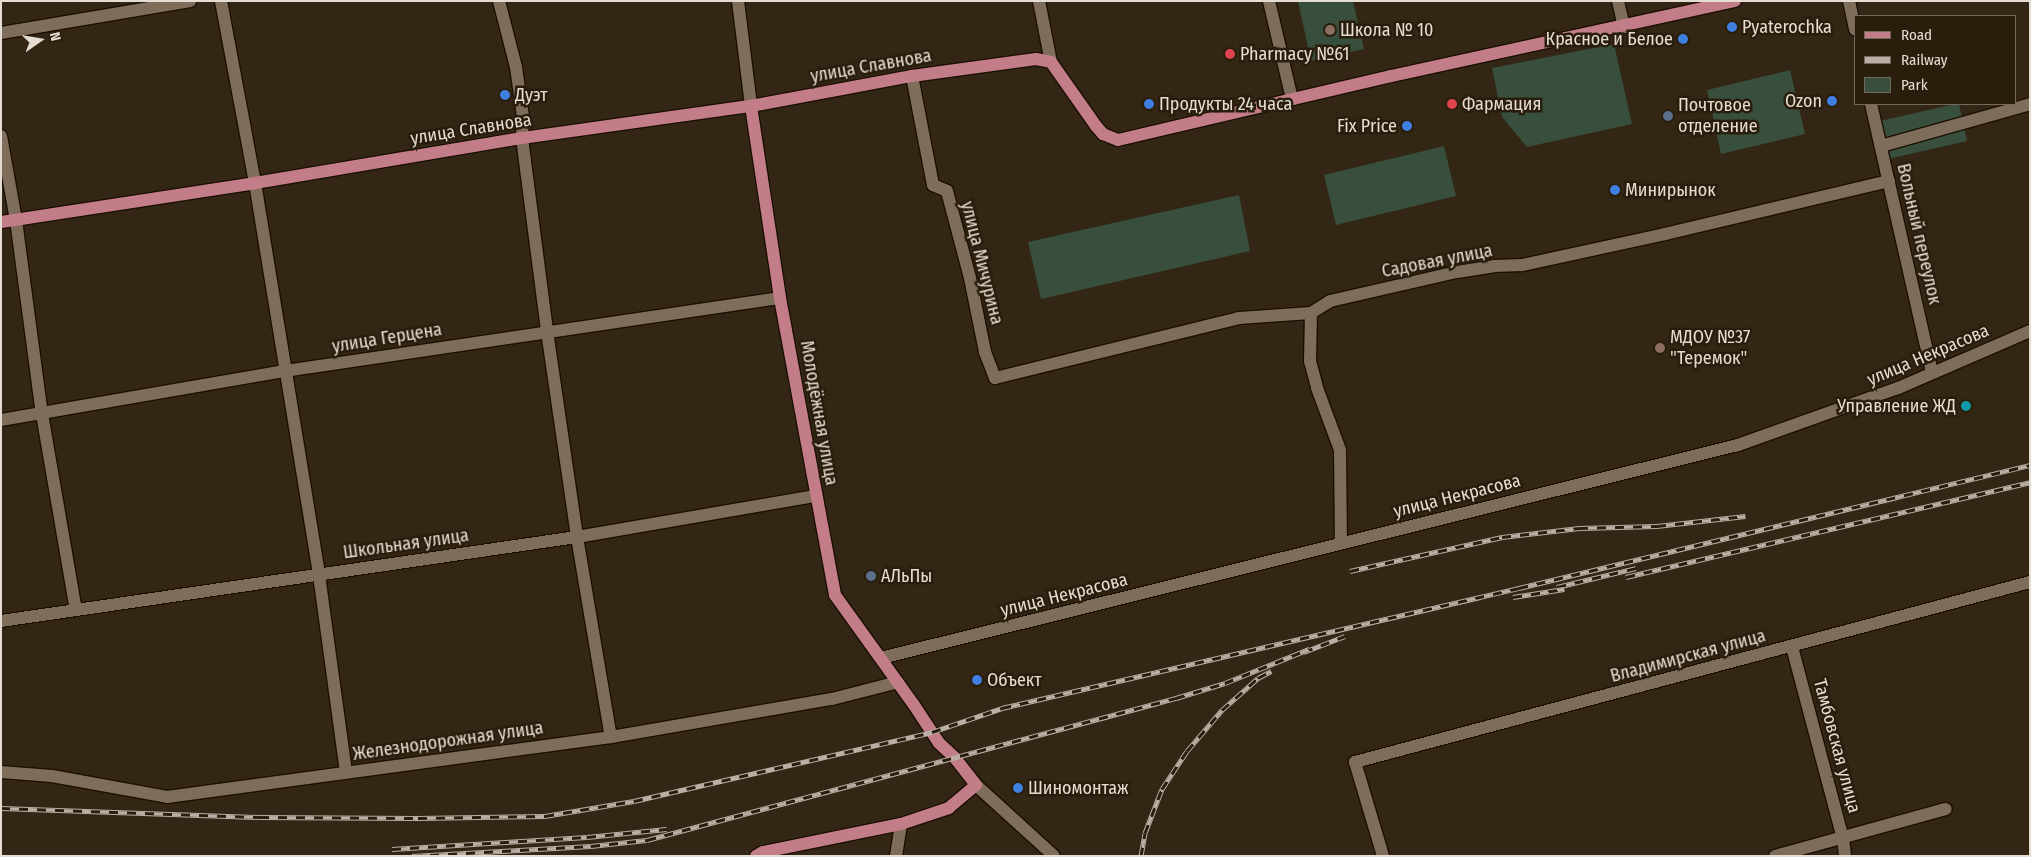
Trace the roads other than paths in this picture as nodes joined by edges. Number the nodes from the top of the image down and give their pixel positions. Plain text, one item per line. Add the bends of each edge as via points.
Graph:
1 (190, 1) edge
2 (221, 1) edge
3 (499, 1) edge
4 (738, 1) edge
5 (1039, 1) edge
6 (1269, 1) edge
7 (1618, 1) edge
8 (1735, 1) edge
9 (1849, 1) edge
10 (1854, 24) edge
11 (1624, 27) junction
12 (1, 33) edge
13 (1051, 62) junction
14 (912, 76) junction
15 (1292, 99) junction
16 (2030, 104) edge
17 (1871, 105) edge
18 (751, 106) junction
19 (1, 136) edge
20 (522, 138) junction
21 (1881, 146) junction
22 (1889, 180) junction
23 (255, 183) junction
24 (16, 220) junction
25 (1, 222) edge
26 (780, 298) junction
27 (1311, 313) junction
28 (547, 331) junction
29 (2030, 331) edge
30 (285, 371) junction
31 (1932, 372) junction
32 (994, 378) joint
33 (42, 414) junction
34 (1, 420) edge
35 (816, 496) junction
36 (577, 537) junction
37 (1341, 543) junction
38 (319, 575) junction
39 (2030, 582) edge
40 (76, 610) junction
41 (1, 621) edge
42 (1792, 646) junction
43 (881, 658) junction
44 (898, 682) junction
45 (611, 737) junction
46 (1, 772) edge
47 (346, 772) junction
48 (976, 785) junction
49 (1946, 809) dead end
50 (901, 824) junction
51 (1843, 838) junction
52 (756, 856) edge
53 (896, 856) edge
54 (1054, 856) edge
55 (1383, 856) edge
56 (1775, 856) edge
57 (1845, 856) edge

1 - 12 street
2 - 23 street
3 - 20 street via 516,67
4 - 18 street, Молодёжная улица
5 - 13 street
6 - 15 street
7 - 11 street
8 - 11 main road
9 - 10 street
11 - 15 main road
13 - 14 main road, улица Славнова via 1036,59
13 - 15 main road via 1096,126 1103,134 1118,140
14 - 18 main road, улица Славнова
14 - 32 street, улица Мичурина via 934,185 947,191
16 - 21 street
17 - 21 street, Вольный переулок
18 - 20 main road, улица Славнова
18 - 26 main road, Молодёжная улица
19 - 24 street
20 - 23 main road, улица Славнова
20 - 28 street
21 - 22 street, Вольный переулок
22 - 27 street, Садовая улица via 1522,265 1457,272 1330,301
22 - 31 street, Вольный переулок
23 - 24 main road, улица Славнова
23 - 30 street
24 - 25 main road, улица Славнова
24 - 33 street
26 - 28 street, улица Герцена
26 - 35 main road, Молодёжная улица
27 - 32 street, Садовая улица via 1239,318
27 - 37 street via 1310,361 1316,388 1340,450
28 - 30 street, улица Герцена
28 - 36 street
29 - 31 street, улица Некрасова
30 - 33 street, улица Герцена
30 - 38 street
31 - 37 street, улица Некрасова via 1898,388 1738,445
33 - 34 street, улица Герцена
33 - 40 street
35 - 36 street, Школьная улица
35 - 43 main road, Молодёжная улица via 835,596
36 - 38 street, Школьная улица
36 - 45 street
37 - 43 street, улица Некрасова
38 - 40 street, Школьная улица
38 - 47 street
39 - 42 street, Владимирская улица
40 - 41 street, Школьная улица
42 - 51 street, Тамбовская улица
42 - 55 street, Владимирская улица via 1355,762
43 - 44 main road, Молодёжная улица
44 - 45 street, Железнодорожная улица via 832,699
44 - 48 main road, Молодёжная улица via 938,744 955,758
45 - 47 street, Железнодорожная улица
46 - 47 street, Железнодорожная улица via 52,776 167,797
48 - 50 main road via 949,808
48 - 54 street
49 - 51 street
50 - 52 main road
50 - 53 street
51 - 56 street
51 - 57 street, Тамбовская улица

